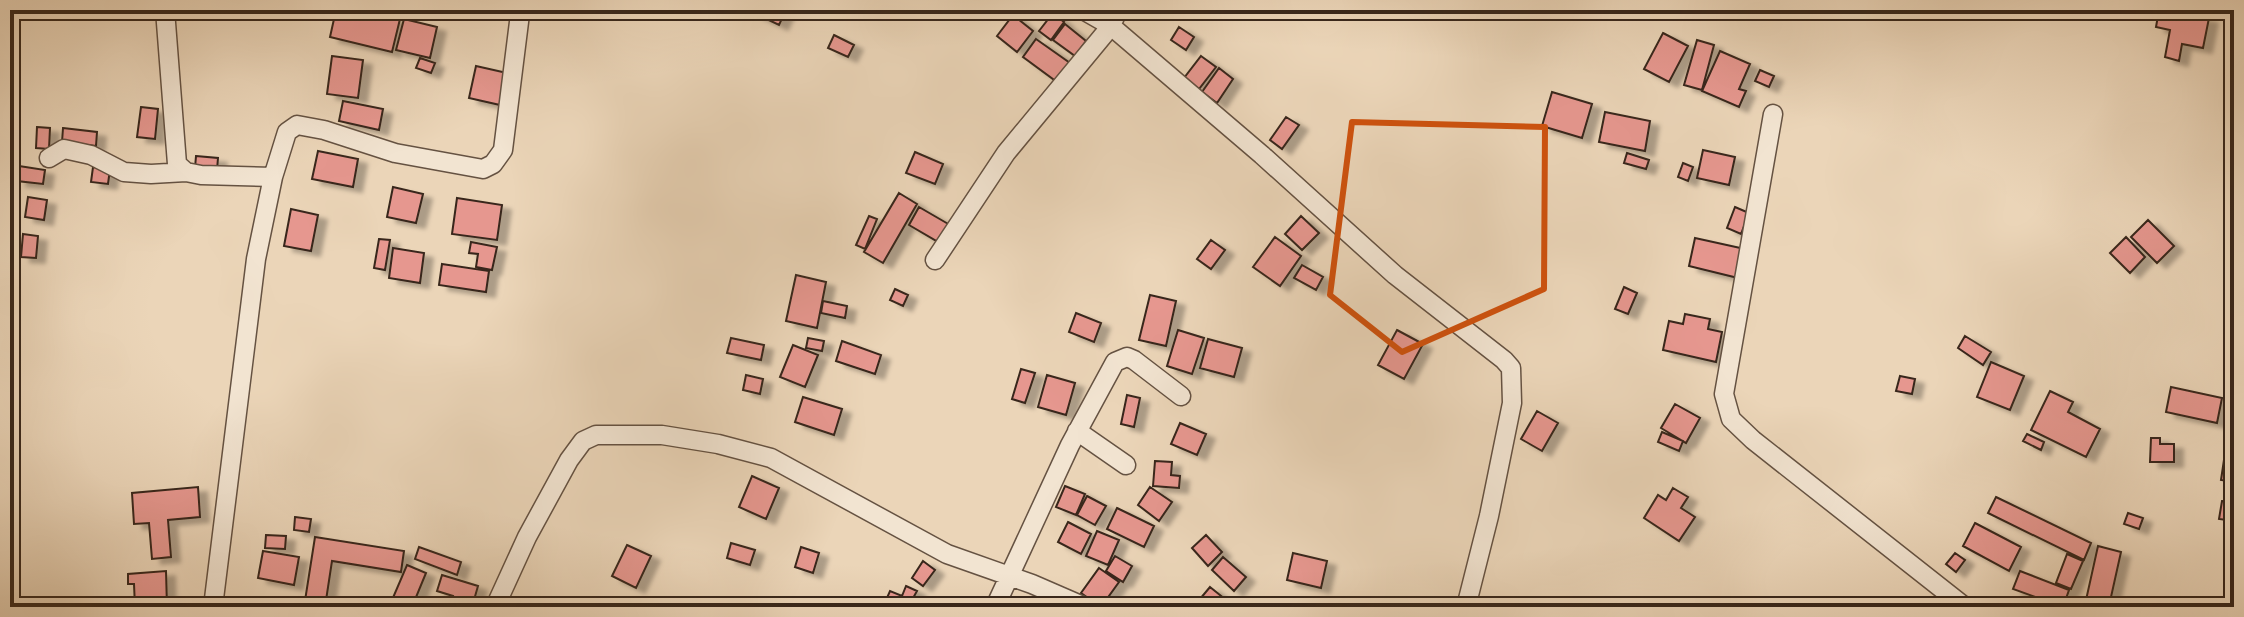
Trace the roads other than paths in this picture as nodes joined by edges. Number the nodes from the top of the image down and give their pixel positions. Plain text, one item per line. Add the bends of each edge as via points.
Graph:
1 (165, 10) edge
2 (516, 10) edge
3 (1083, 10) edge
4 (1115, 18) edge
5 (1773, 114) dead end
6 (49, 158) dead end
7 (186, 172) junction
8 (273, 177) junction
9 (935, 260) dead end
10 (1181, 396) dead end
11 (1077, 431) junction
12 (1126, 465) dead end
13 (1011, 578) junction
14 (213, 607) edge
15 (495, 607) edge
16 (995, 607) edge
17 (1085, 607) edge
18 (1466, 607) edge
19 (1965, 607) edge

1 - 7 street via 172,128 177,164
2 - 8 street via 519,36 503,150 493,164 483,169 395,153 297,125 287,132
3 - 4 street
4 - 9 street via 1006,153
4 - 18 street via 1395,275 1511,368 1505,444
5 - 19 street via 1724,394 1731,419
6 - 7 street via 64,149 91,155 124,172
7 - 8 street
8 - 14 street via 254,275
10 - 11 street via 1127,357 1110,369
11 - 12 street
11 - 13 street
13 - 15 street via 947,554 771,458 662,435 596,435 583,441 569,460
13 - 16 street
13 - 17 street

